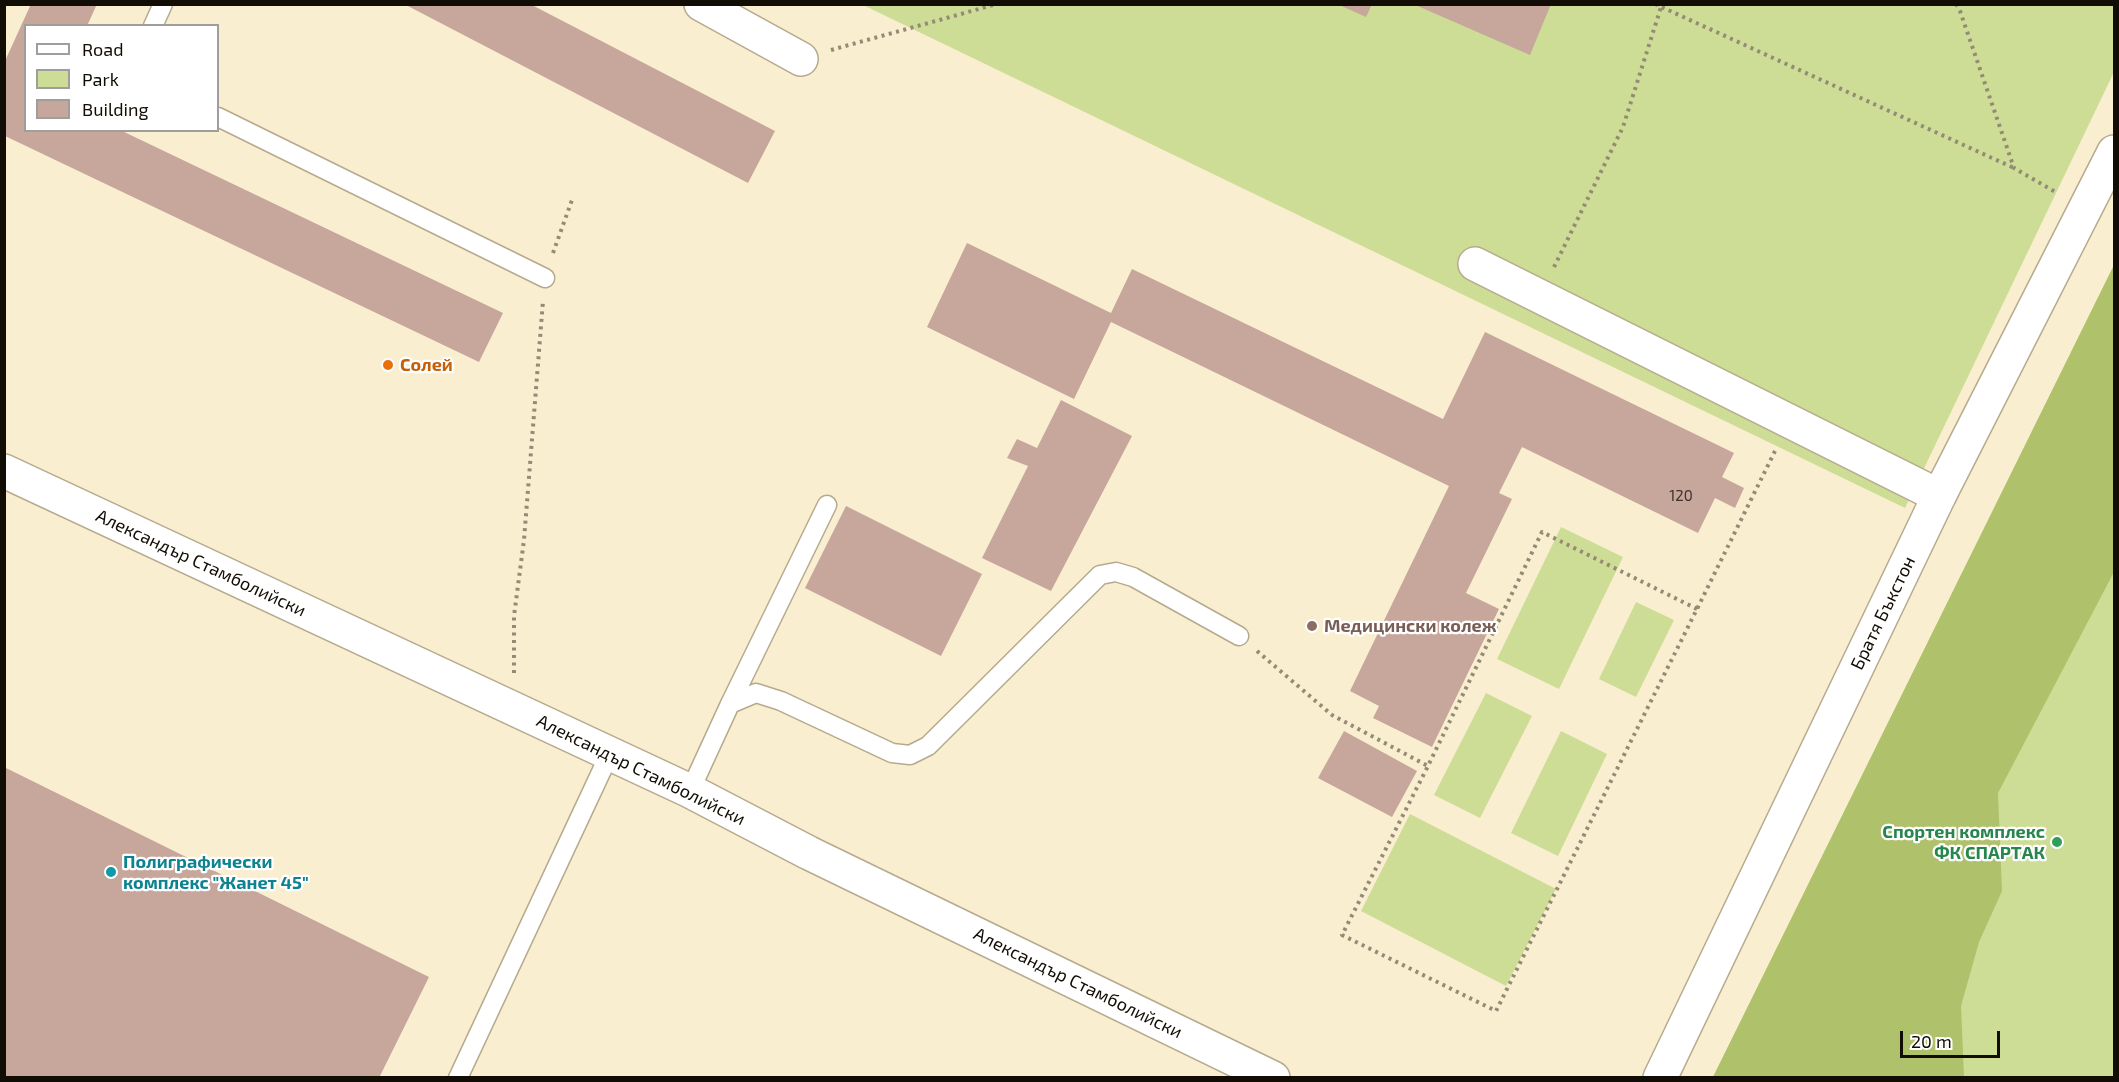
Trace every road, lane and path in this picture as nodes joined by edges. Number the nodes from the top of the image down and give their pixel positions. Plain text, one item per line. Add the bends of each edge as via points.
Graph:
1 (163, 4) edge
2 (701, 4) edge
3 (998, 4) edge
4 (1655, 4) edge
5 (1956, 4) edge
6 (1662, 6) edge
7 (154, 24) edge
8 (801, 59) joint
9 (219, 117) edge
10 (2115, 152) edge
11 (2014, 168) junction
12 (572, 200) dead end
13 (2086, 208) junction
14 (1474, 264) dead end
15 (544, 278) junction
16 (1540, 296) junction
17 (1790, 421) junction
18 (5, 472) edge
19 (1939, 496) junction
20 (827, 505) dead end
21 (1697, 609) junction
22 (1239, 636) joint
23 (730, 704) junction
24 (516, 709) junction
25 (610, 753) junction
26 (1428, 766) junction
27 (690, 791) junction
28 (458, 1077) edge
29 (1273, 1077) edge
30 (1660, 1077) edge

1 - 7 lane
2 - 8 street
3 - 8 path
4 - 6 path
5 - 11 path
6 - 11 path
6 - 16 path via 1623,128
9 - 15 lane
10 - 13 street, Братя Бъкстон
11 - 13 path
12 - 15 path
13 - 19 street, Братя Бъкстон
14 - 16 street
15 - 24 path via 524,540 514,616
16 - 17 street
17 - 19 street
17 - 21 path
18 - 24 street, Александър Стамболийски
19 - 30 street, Братя Бъкстон
20 - 23 lane
21 - 26 path via 1542,532
21 - 26 path via 1496,1011 1342,935
22 - 23 lane via 1133,577 1116,572 1100,575 928,746 910,755 892,753 756,693
22 - 26 path via 1332,715
23 - 27 lane
24 - 25 street, Александър Стамболийски
25 - 27 street, Александър Стамболийски
25 - 28 lane
27 - 29 street, Александър Стамболийски via 809,853

